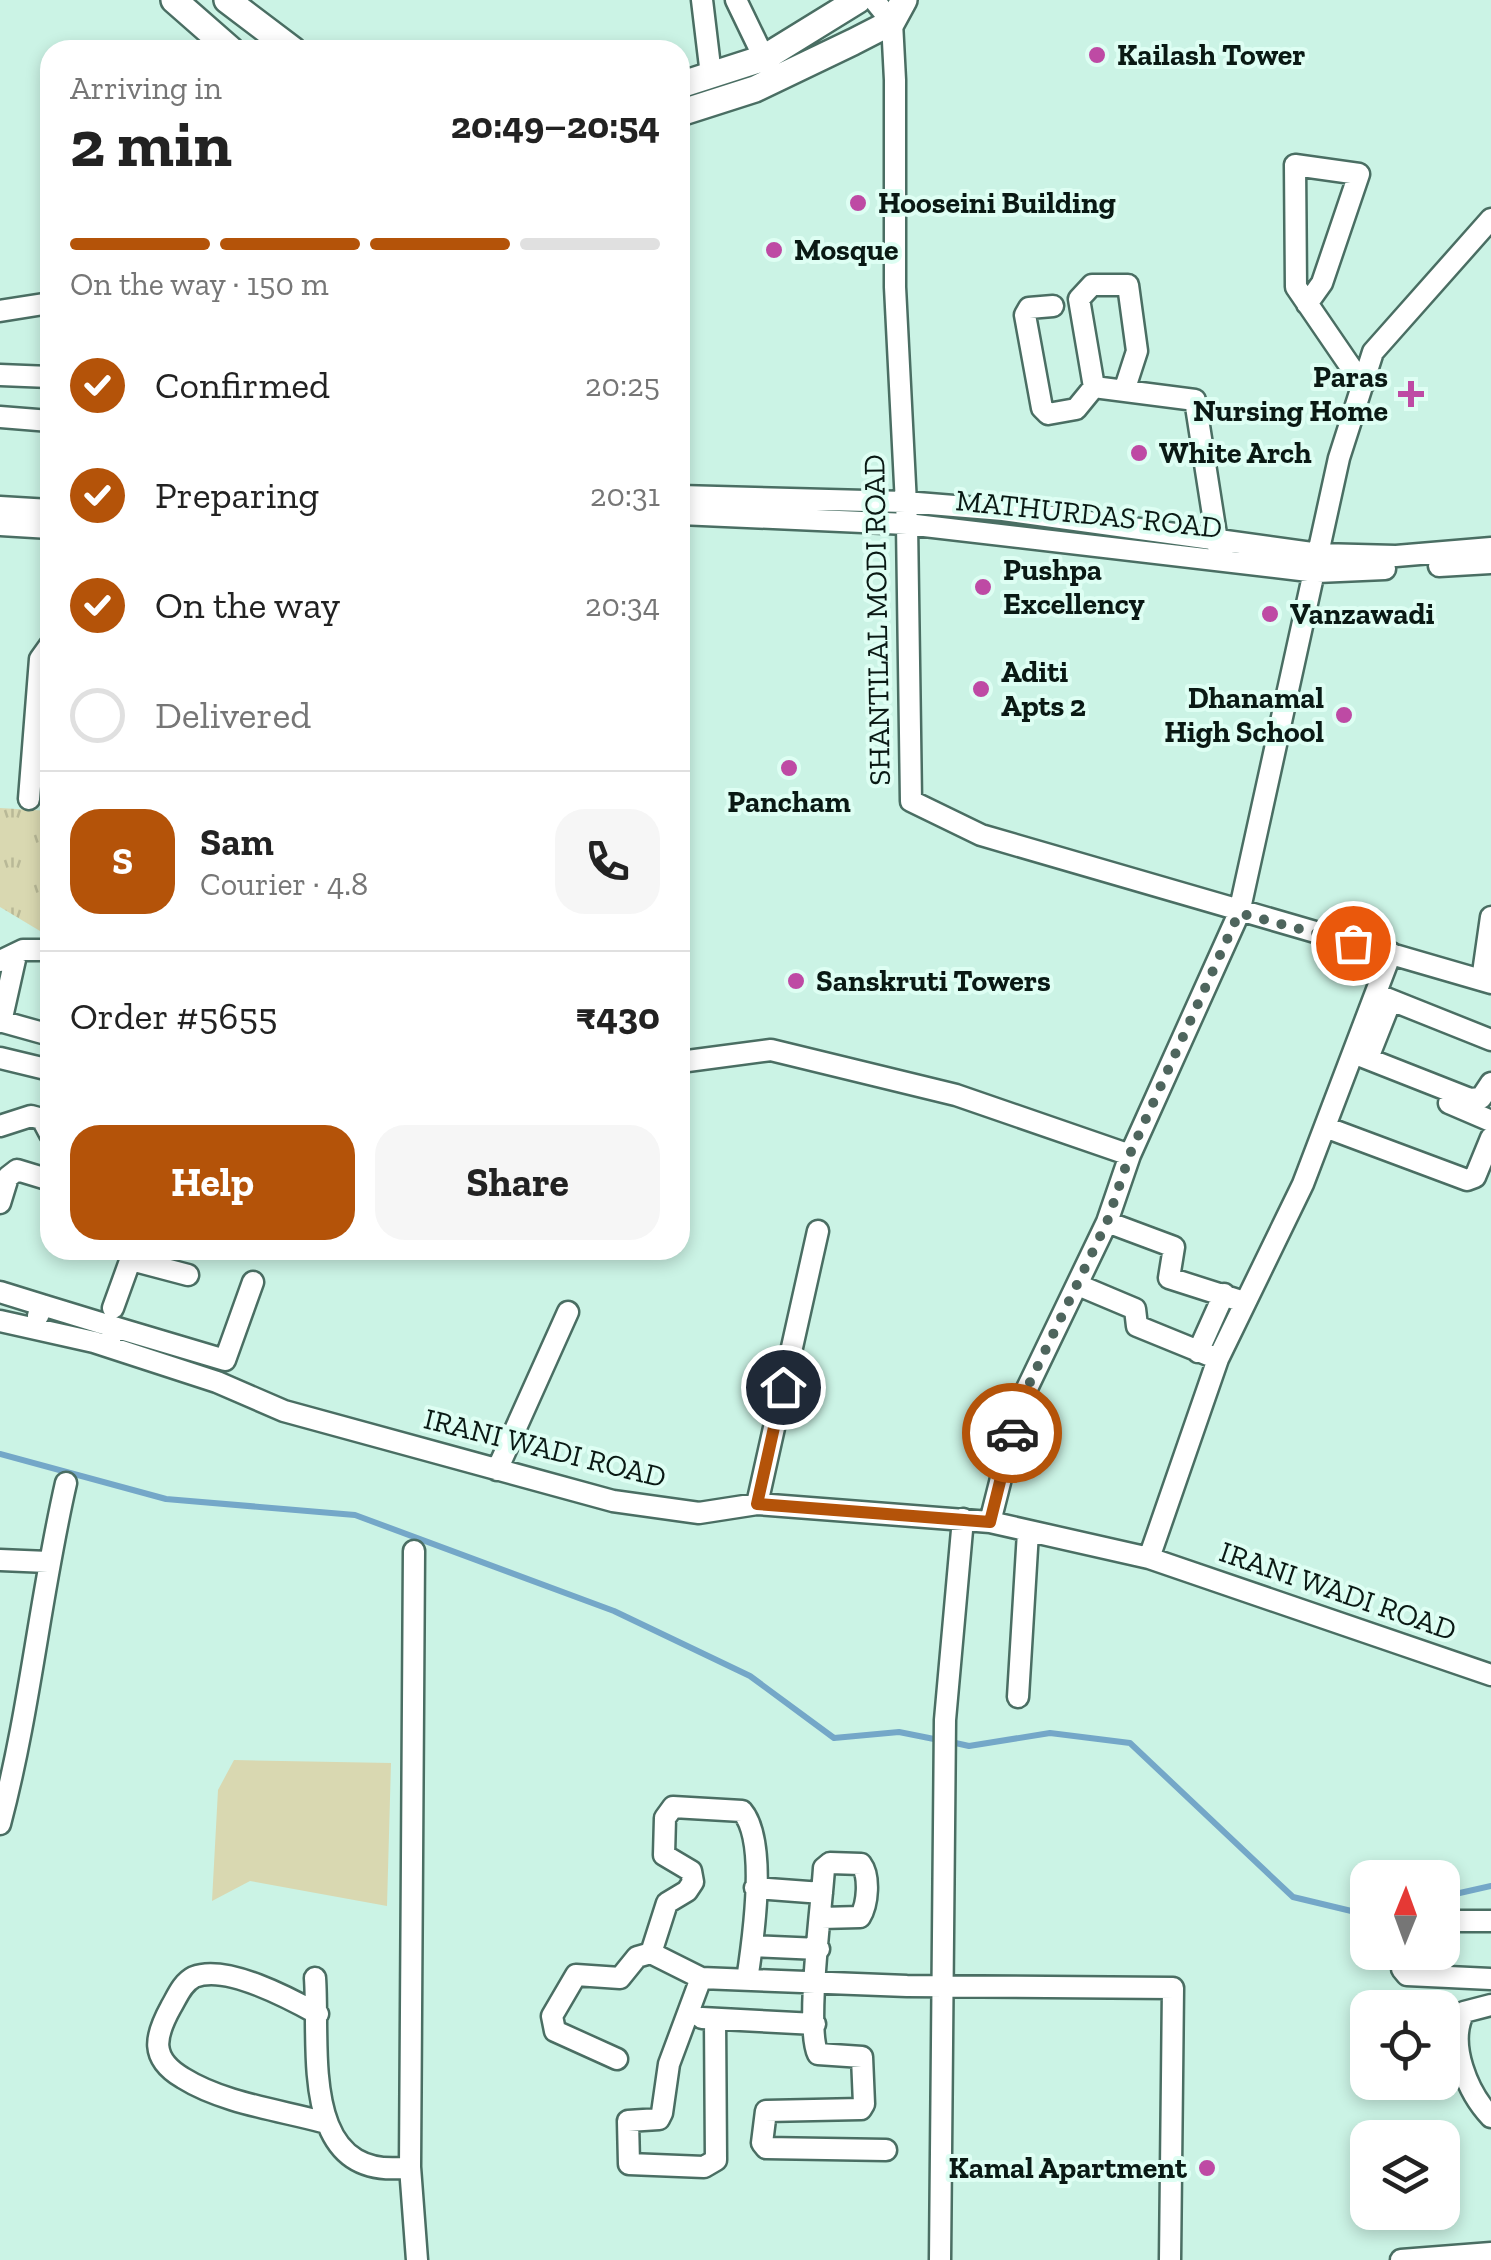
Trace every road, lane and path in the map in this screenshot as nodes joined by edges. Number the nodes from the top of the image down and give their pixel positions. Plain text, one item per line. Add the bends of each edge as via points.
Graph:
1 (174, 0) edge
2 (702, 0) edge
3 (736, 0) edge
4 (858, 0) edge
5 (874, 0) edge
6 (236, 8) edge
7 (898, 11) edge
8 (214, 40) edge
9 (225, 40) edge
10 (279, 40) edge
11 (764, 58) junction
12 (711, 75) junction
13 (690, 82) edge
14 (690, 109) edge
15 (1491, 218) edge
16 (40, 304) edge
17 (1308, 304) junction
18 (1053, 306) dead end
19 (0, 311) edge
20 (0, 375) edge
21 (40, 377) edge
22 (1363, 385) junction
23 (1094, 387) junction
24 (1125, 388) junction
25 (0, 417) edge
26 (40, 420) edge
27 (690, 496) edge
28 (905, 502) junction
29 (0, 507) edge
30 (40, 509) edge
31 (690, 514) edge
32 (907, 524) junction
33 (0, 525) edge
34 (40, 527) edge
35 (1218, 548) junction
36 (1491, 548) edge
37 (1318, 563) junction
38 (1491, 563) edge
39 (40, 659) edge
40 (29, 799) dead end
41 (1239, 913) junction
42 (1491, 917) edge
43 (40, 950) edge
44 (1391, 953) junction
45 (8, 958) edge
46 (1486, 981) edge
47 (1383, 997) junction
48 (0, 1022) edge
49 (40, 1032) edge
50 (1491, 1040) edge
51 (0, 1058) edge
52 (690, 1061) edge
53 (1357, 1061) junction
54 (40, 1068) edge
55 (1491, 1083) edge
56 (40, 1118) edge
57 (1491, 1121) edge
58 (0, 1126) edge
59 (1330, 1128) junction
60 (1491, 1138) edge
61 (1130, 1154) junction
62 (40, 1177) edge
63 (0, 1203) edge
64 (1107, 1222) junction
65 (818, 1232) dead end
66 (132, 1260) edge
67 (147, 1260) edge
68 (188, 1275) dead end
69 (253, 1282) dead end
70 (1078, 1285) junction
71 (0, 1292) edge
72 (1224, 1294) junction
73 (1244, 1302) junction
74 (42, 1304) junction
75 (568, 1312) dead end
76 (0, 1321) edge
77 (34, 1327) junction
78 (112, 1327) junction
79 (1208, 1356) junction
80 (226, 1360) junction
81 (217, 1382) junction
82 (498, 1470) junction
83 (66, 1483) dead end
84 (757, 1504) junction
85 (962, 1520) junction
86 (990, 1522) junction
87 (1028, 1532) junction
88 (414, 1550) dead end
89 (1149, 1558) junction
90 (0, 1560) edge
91 (48, 1562) junction
92 (1491, 1675) edge
93 (1018, 1697) dead end
94 (0, 1824) edge
95 (755, 1888) junction
96 (822, 1893) junction
97 (821, 1918) junction
98 (1460, 1920) edge
99 (1491, 1921) edge
100 (752, 1946) junction
101 (819, 1948) junction
102 (650, 1953) junction
103 (1403, 1970) edge
104 (316, 1978) dead end
105 (701, 1978) junction
106 (1491, 1979) edge
107 (746, 1980) junction
108 (817, 1982) junction
109 (943, 1986) junction
110 (1491, 2005) edge
111 (318, 2014) junction
112 (686, 2017) junction
113 (715, 2019) junction
114 (814, 2024) junction
115 (617, 2060) dead end
116 (1491, 2118) edge
117 (323, 2122) junction
118 (886, 2150) dead end
119 (410, 2167) junction
120 (1491, 2253) edge
121 (1415, 2259) edge
122 (416, 2260) edge
123 (940, 2260) edge
124 (1170, 2260) edge

1 - 8 main road
2 - 12 street
3 - 11 street
4 - 11 main road
5 - 7 street
6 - 9 street
6 - 10 main road
7 - 14 main road via 755,89
7 - 28 street, SHANTILAL MODI ROAD via 894,287
11 - 12 main road
12 - 13 main road
15 - 22 street via 1374,352
16 - 19 street
17 - 17 street via 1296,287 1295,165 1359,174 1322,283
17 - 22 street
18 - 23 street via 1029,308 1025,315 1042,408 1048,414 1076,409
20 - 21 street
22 - 37 street via 1339,458
23 - 24 street
23 - 24 street via 1080,299 1092,285 1122,281 1128,285 1137,351
24 - 35 street via 1194,400
25 - 26 street
27 - 28 street
28 - 32 street, SHANTILAL MODI ROAD
28 - 35 street
29 - 30 street
31 - 32 street, MATHURDAS ROAD
32 - 35 street, MATHURDAS ROAD
32 - 41 street, SHANTILAL MODI ROAD via 911,801 981,836
33 - 34 street
35 - 37 street, MATHURDAS ROAD
36 - 37 street
37 - 38 street, MATHURDAS ROAD
37 - 41 street
39 - 40 street
41 - 44 street, SHANTILAL MODI ROAD
41 - 61 street
42 - 46 street
43 - 45 street
44 - 46 street, SHANTILAL MODI ROAD
44 - 47 street
45 - 48 street
47 - 50 street
47 - 53 street
48 - 49 street
51 - 54 street
52 - 61 street via 771,1050 956,1095
53 - 55 street via 1470,1099 1481,1098
53 - 57 street
53 - 59 street
56 - 58 street
59 - 60 street via 1467,1180 1475,1177
59 - 73 street
61 - 64 street
62 - 63 street via 17,1170
64 - 70 street
64 - 72 street via 1174,1247 1169,1278
65 - 84 street
66 - 78 street
67 - 68 street
69 - 80 street
70 - 79 street via 1135,1310 1137,1326
70 - 86 street via 1020,1403
71 - 74 street
72 - 73 street
72 - 79 street
73 - 79 street
74 - 77 street
74 - 78 street
75 - 82 street
76 - 77 street, IRANI WADI ROAD
77 - 78 street, IRANI WADI ROAD
78 - 80 street
78 - 81 street, IRANI WADI ROAD
79 - 89 street
80 - 81 street
81 - 82 street, IRANI WADI ROAD via 284,1411
82 - 84 street, IRANI WADI ROAD via 613,1502 699,1513
83 - 91 street
84 - 85 street, IRANI WADI ROAD
85 - 86 street, IRANI WADI ROAD
85 - 109 street via 945,1720
86 - 87 street, IRANI WADI ROAD
87 - 89 street, IRANI WADI ROAD
87 - 93 street
88 - 119 street
89 - 92 street, IRANI WADI ROAD
90 - 91 street
91 - 94 street via 23,1737
95 - 96 street
95 - 100 street
95 - 102 street via 756,1856 742,1811 674,1808 666,1818 664,1855 690,1871 692,1882 667,1903
96 - 97 street
96 - 97 street via 830,1863 861,1864 866,1871 860,1917
97 - 101 street
98 - 99 street
100 - 101 street
100 - 107 street
101 - 108 street
102 - 105 street
102 - 115 street via 637,1957 620,1978 576,1975 552,2016 555,2031
103 - 106 street
104 - 111 street
105 - 107 street
105 - 112 street
107 - 108 street
108 - 109 street
108 - 114 street
109 - 123 street
109 - 124 street via 1173,1988
110 - 116 street via 1464,2012 1457,2040 1476,2100
111 - 117 street
111 - 117 street via 276,1990 196,1977 182,1988 156,2044 181,2078
112 - 113 street
112 - 113 street via 659,2119 628,2122 629,2164 704,2167 716,2160
113 - 114 street
114 - 118 street via 818,2054 862,2057 864,2104 766,2110 762,2143
117 - 119 street via 341,2152 391,2170
119 - 122 street
120 - 121 street

